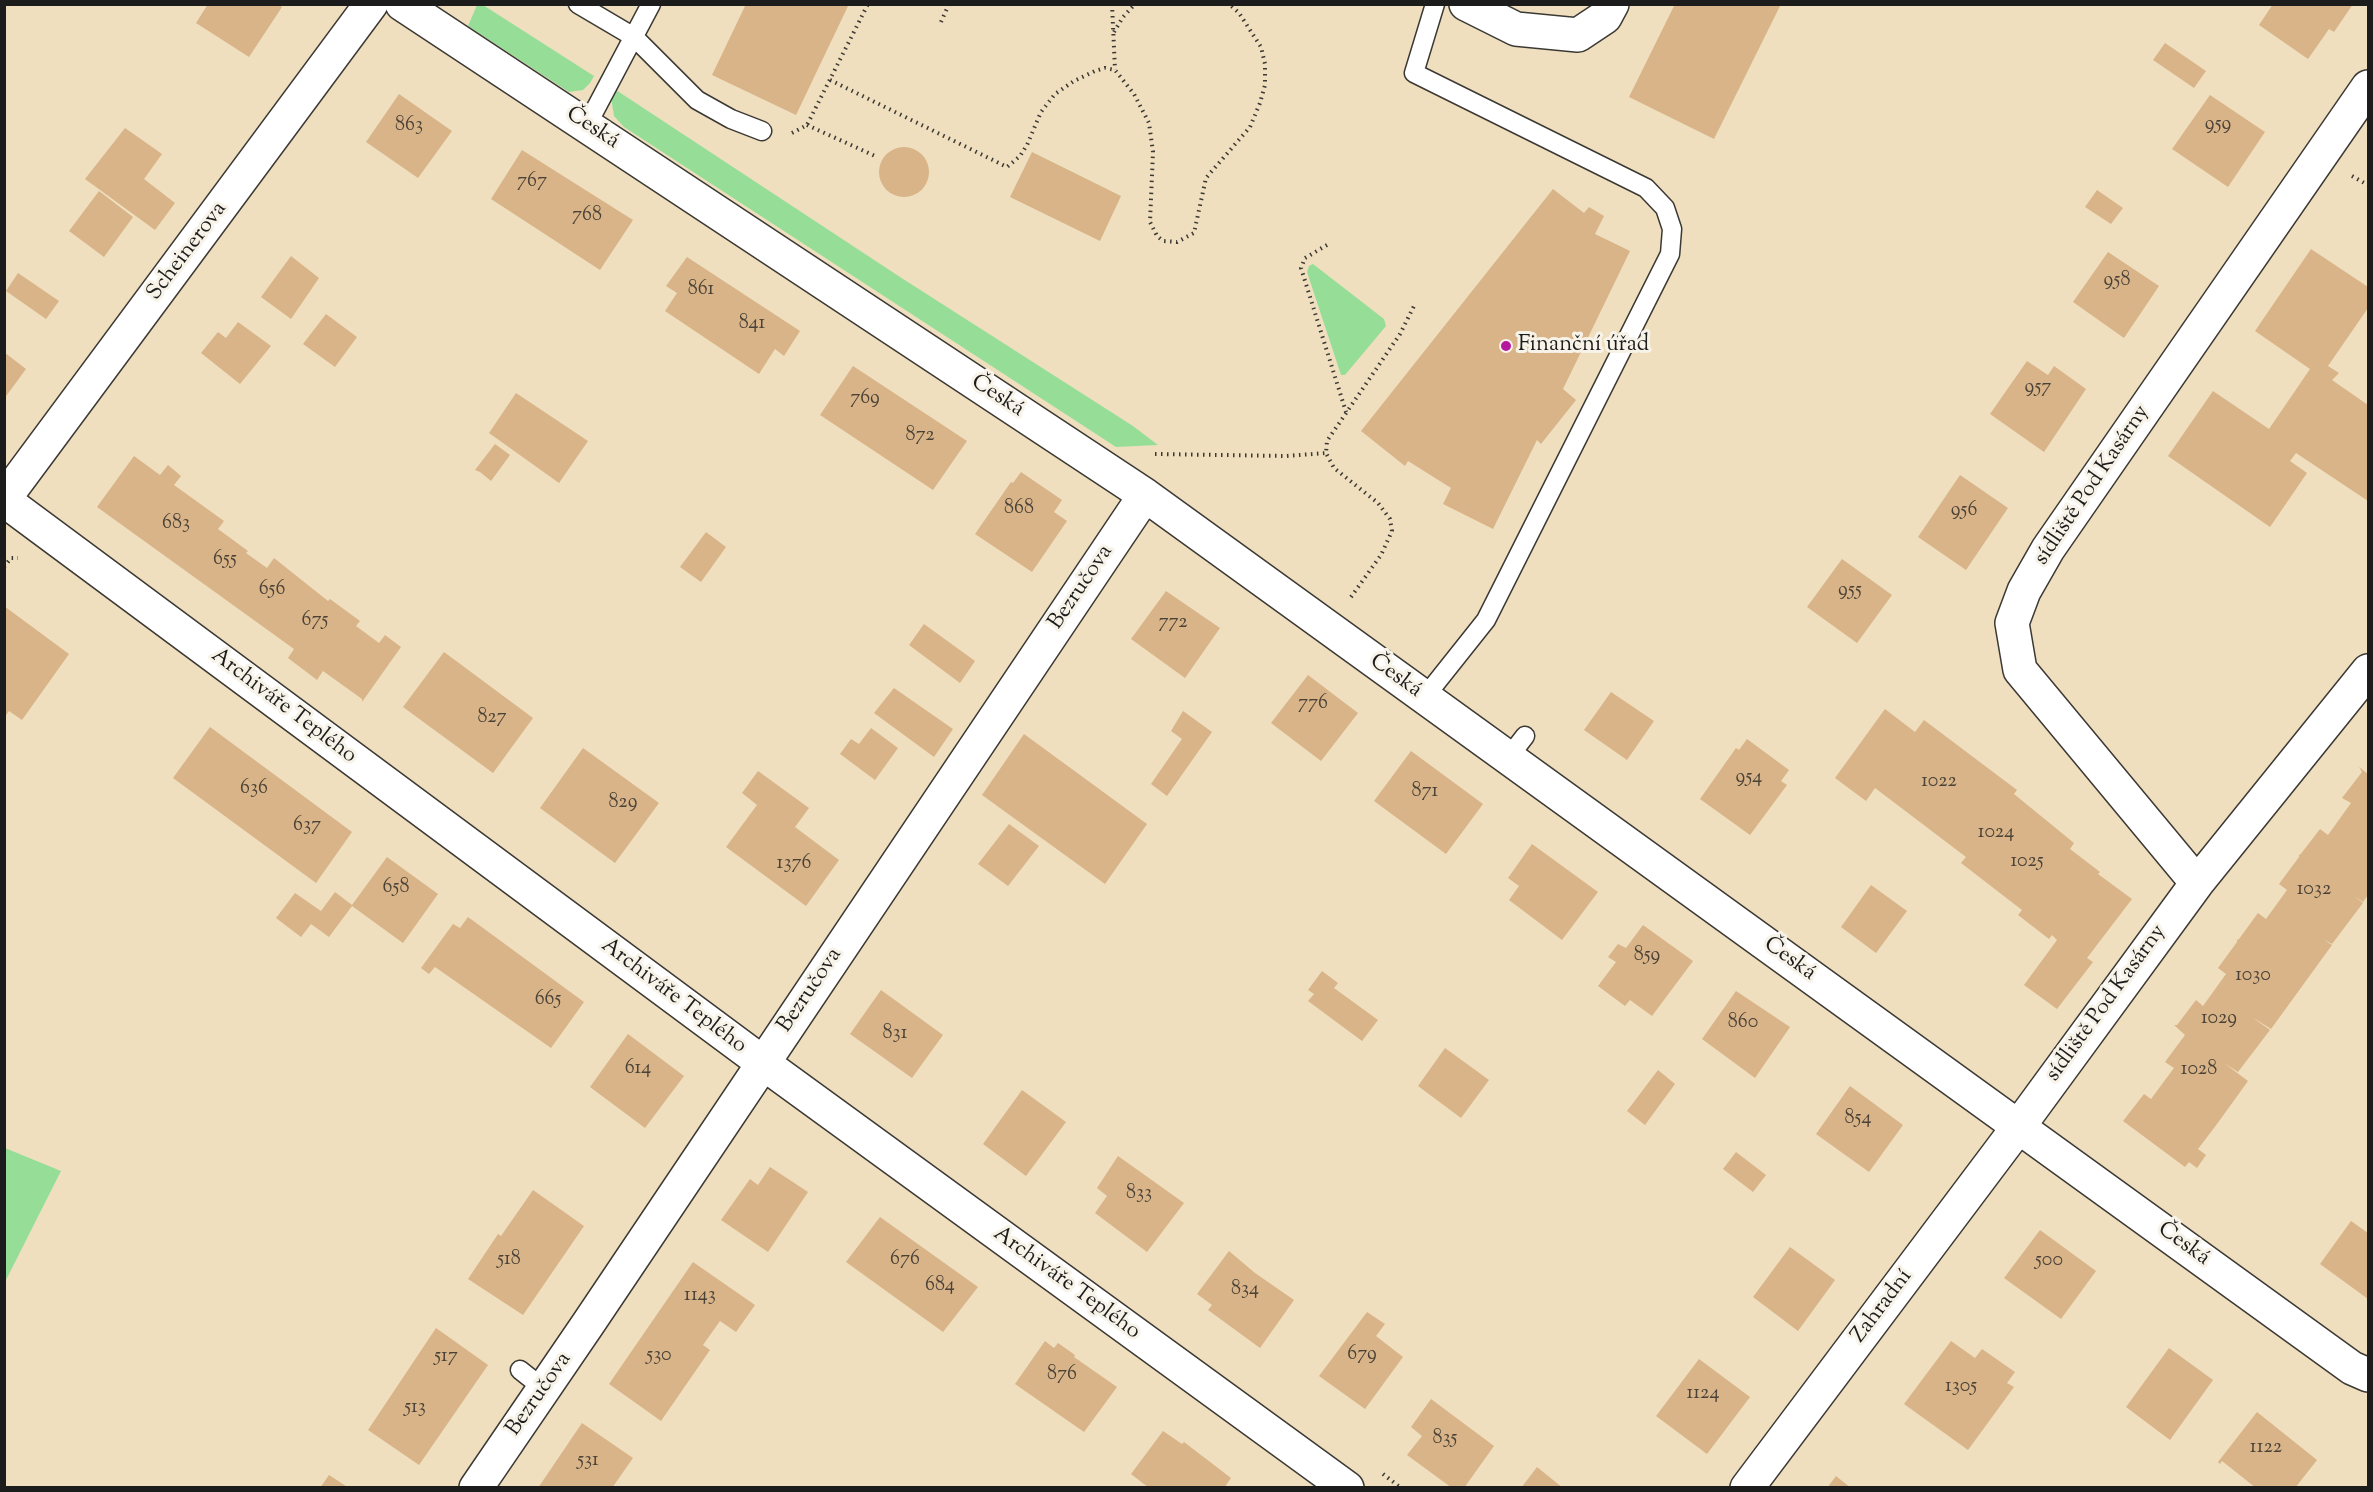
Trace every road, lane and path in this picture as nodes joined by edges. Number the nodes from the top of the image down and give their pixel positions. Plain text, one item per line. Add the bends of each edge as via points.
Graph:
1 (371, 4) edge
2 (402, 4) edge
3 (578, 4) edge
4 (651, 4) edge
5 (868, 4) edge
6 (949, 4) edge
7 (1112, 4) edge
8 (1135, 4) edge
9 (1229, 4) edge
10 (1435, 4) edge
11 (1466, 4) edge
12 (1611, 4) edge
13 (941, 22) dead end
14 (1113, 32) junction
15 (634, 37) junction
16 (1115, 70) junction
17 (830, 80) junction
18 (2368, 87) edge
19 (587, 125) junction
20 (762, 131) dead end
21 (875, 156) dead end
22 (1327, 245) dead end
23 (1414, 306) dead end
24 (1346, 412) junction
25 (1326, 453) junction
26 (1151, 454) dead end
27 (1145, 495) junction
28 (4, 500) edge
29 (1346, 604) dead end
30 (2368, 671) edge
31 (1424, 698) junction
32 (2197, 883) junction
33 (763, 1063) junction
34 (2019, 1126) junction
35 (2368, 1374) edge
36 (476, 1488) edge
37 (1347, 1488) edge
38 (1747, 1488) edge

1 - 28 street, Scheinerova
2 - 19 street, Česká
3 - 15 lane
4 - 15 lane
5 - 17 path
6 - 13 path
7 - 14 path
8 - 14 path
9 - 16 path via 1261,47 1265,85 1250,127 1206,178 1194,233 1177,242 1163,241 1150,222 1154,152 1149,123 1134,94
10 - 31 lane via 1414,73 1646,188 1665,208 1672,230 1670,254 1486,620
11 - 12 street via 1516,29 1578,35 1605,17
14 - 16 path
15 - 19 lane
15 - 20 lane via 697,100
16 - 17 path via 1095,71 1055,94 1041,112 1020,156 1007,167
17 - 21 path via 807,126
18 - 32 street, sídliště Pod Kasárny via 2048,549 2024,591 2012,623 2020,670
19 - 27 street, Česká
22 - 24 path via 1305,258 1301,268
23 - 24 path via 1400,334
24 - 25 path via 1327,441
25 - 26 path
25 - 29 path via 1334,468 1378,502 1390,519 1392,531 1381,555
27 - 31 street, Česká
27 - 33 street, Bezručova
28 - 33 street, Archiváře Teplého
30 - 32 street, sídliště Pod Kasárny
31 - 34 street, Česká via 1516,747
32 - 34 street, sídliště Pod Kasárny
33 - 36 street, Bezručova via 532,1379
33 - 37 street, Archiváře Teplého
34 - 35 street, Česká via 2352,1368
34 - 38 street, Zahradní

